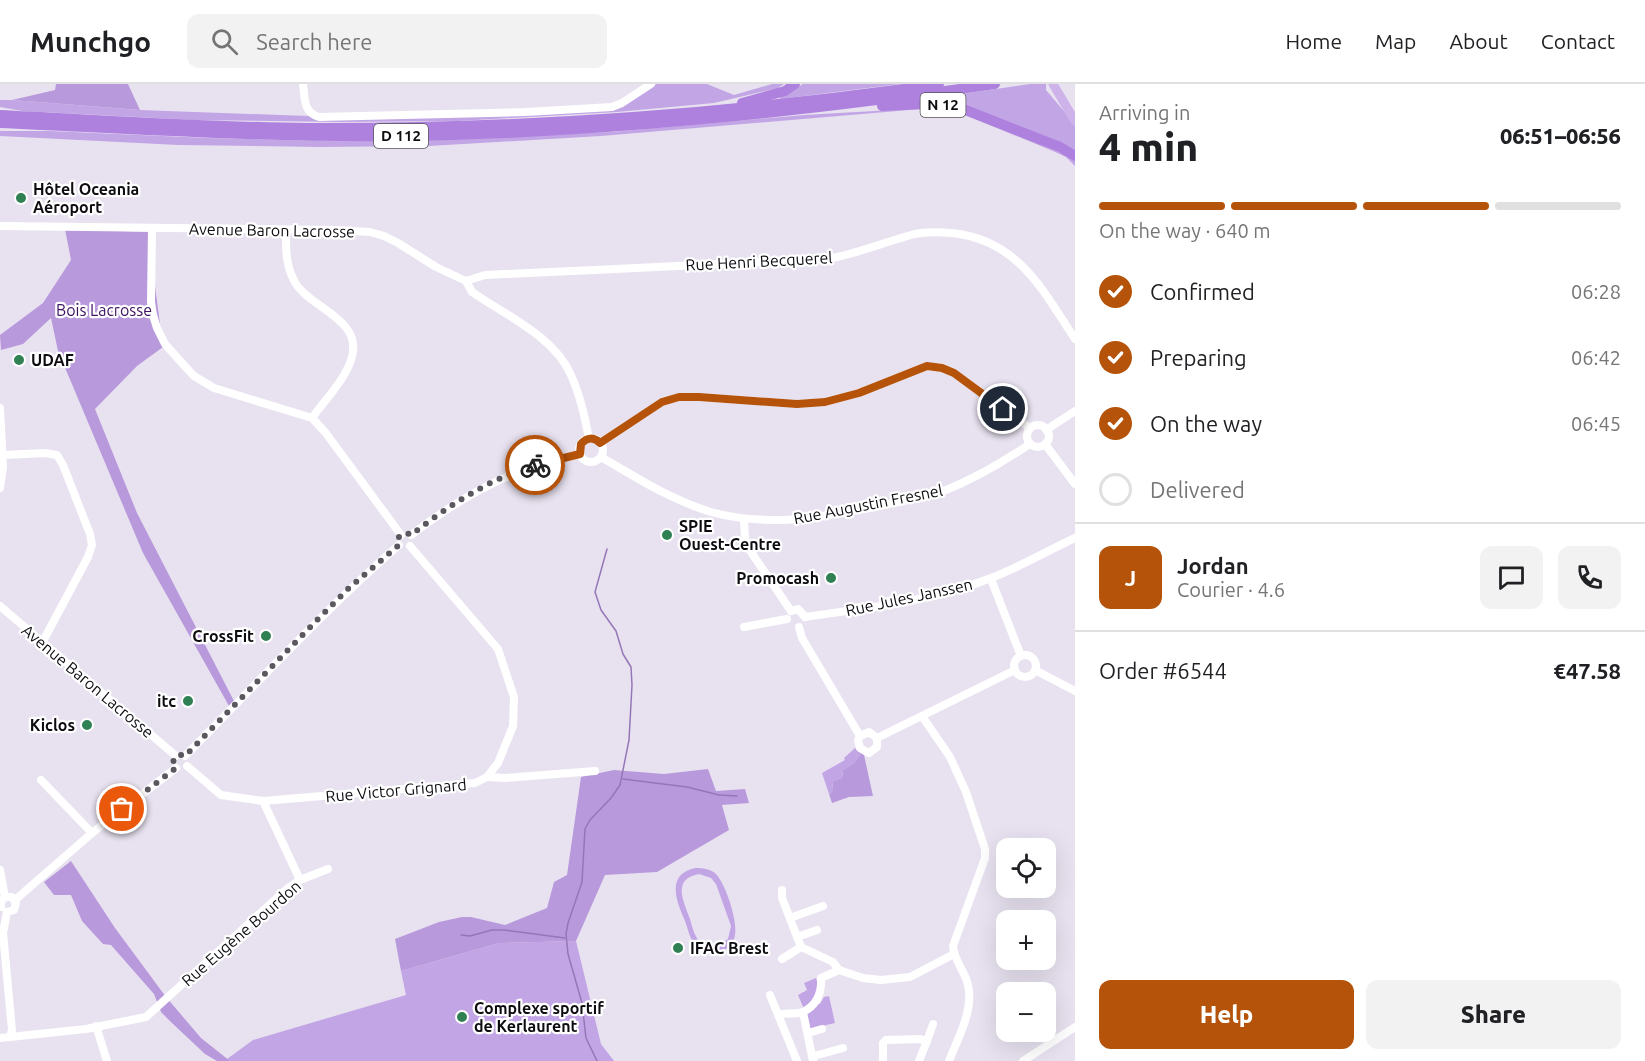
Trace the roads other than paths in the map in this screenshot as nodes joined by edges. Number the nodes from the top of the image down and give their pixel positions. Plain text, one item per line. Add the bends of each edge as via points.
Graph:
1 (303, 84) edge
2 (651, 84) edge
3 (795, 84) edge
4 (939, 84) edge
5 (995, 84) edge
6 (1053, 84) edge
7 (1058, 84) edge
8 (788, 104) joint
9 (801, 110) junction
10 (1075, 113) edge
11 (0, 115) edge
12 (645, 117) junction
13 (1075, 121) edge
14 (0, 123) edge
15 (1075, 156) edge
16 (0, 226) edge
17 (152, 229) junction
18 (286, 230) junction
19 (466, 282) junction
20 (1075, 339) edge
21 (0, 408) edge
22 (1075, 411) edge
23 (312, 418) junction
24 (1030, 428) junction
25 (1046, 430) junction
26 (589, 439) junction
27 (600, 443) junction
28 (1030, 444) junction
29 (1045, 444) junction
30 (580, 454) junction
31 (3, 455) junction
32 (601, 457) junction
33 (1075, 484) edge
34 (0, 488) edge
35 (744, 519) junction
36 (401, 535) junction
37 (411, 535) junction
38 (1075, 538) edge
39 (399, 545) junction
40 (410, 546) junction
41 (991, 579) junction
42 (0, 606) edge
43 (791, 610) junction
44 (805, 617) junction
45 (787, 619) junction
46 (744, 627) dead end
47 (799, 627) junction
48 (42, 642) junction
49 (1021, 656) junction
50 (1015, 670) junction
51 (1035, 670) junction
52 (1075, 692) edge
53 (922, 716) junction
54 (860, 736) junction
55 (877, 738) junction
56 (176, 756) junction
57 (185, 756) junction
58 (187, 766) junction
59 (176, 768) junction
60 (596, 771) dead end
61 (487, 777) junction
62 (42, 780) dead end
63 (263, 801) junction
64 (93, 833) junction
65 (328, 869) dead end
66 (0, 870) edge
67 (300, 880) junction
68 (782, 890) dead end
69 (5, 897) junction
70 (15, 900) junction
71 (823, 906) dead end
72 (3, 909) edge
73 (790, 918) junction
74 (817, 930) dead end
75 (797, 937) junction
76 (801, 947) junction
77 (954, 954) junction
78 (782, 959) dead end
79 (839, 970) junction
80 (770, 996) dead end
81 (802, 1012) junction
82 (778, 1015) junction
83 (933, 1024) dead end
84 (96, 1026) junction
85 (1075, 1027) edge
86 (822, 1029) dead end
87 (808, 1033) junction
88 (10, 1037) junction
89 (0, 1038) edge
90 (927, 1041) junction
91 (843, 1048) dead end
92 (811, 1059) edge
93 (106, 1061) edge
94 (797, 1061) edge
95 (883, 1061) edge
96 (919, 1061) edge
97 (949, 1061) edge
98 (1023, 1061) edge

1 - 2 street via 306,108 319,117 612,107
3 - 12 highway via 765,98
4 - 8 highway, N 12
5 - 9 highway, N 12
6 - 13 main road
7 - 10 main road
8 - 12 highway, D 112
9 - 14 highway, D 112 via 625,126 405,136 214,133
9 - 15 highway, N 12 via 946,105 980,114
11 - 12 highway, D 112 via 306,128 436,127
16 - 17 street, Avenue Baron Lacrosse
17 - 18 street, Avenue Baron Lacrosse
17 - 23 street via 151,302 165,344 194,376 214,388
18 - 19 street, Avenue Baron Lacrosse via 377,234
18 - 23 street via 286,263 295,283 345,325 353,340 352,359 344,376
19 - 20 street, Rue Henri Becquerel via 485,275 827,259 911,235 942,232 1002,248 1046,295
19 - 26 street, Avenue Baron Lacrosse via 472,292 542,340 563,360 577,389
21 - 31 street
22 - 25 street
23 - 36 street
24 - 25 street
24 - 27 street via 954,373 927,366 825,402 679,397 662,402
24 - 28 street
25 - 29 street
26 - 27 street
26 - 30 street via 581,444
27 - 32 street
28 - 29 street
28 - 35 street, Rue Augustin Fresnel via 979,475 927,496 807,519
29 - 33 street
30 - 32 street via 587,462
30 - 37 street via 530,466 481,488
31 - 34 street
31 - 48 street via 57,455 91,540 88,557
32 - 35 street, Rue Augustin Fresnel via 669,496
35 - 43 street via 745,539 751,552
36 - 37 street
36 - 39 street
37 - 40 street
38 - 41 street, Rue Jules Janssen
39 - 40 street
39 - 57 street via 349,588
40 - 61 street, Rue Victor Grignard via 498,649 514,697 513,726 498,763
41 - 44 street, Rue Jules Janssen via 874,607
41 - 49 street
42 - 48 street, Avenue Baron Lacrosse
43 - 44 street via 798,609
43 - 45 street
44 - 47 street
45 - 46 street
45 - 47 street via 792,627
47 - 54 street
48 - 56 street, Avenue Baron Lacrosse
49 - 50 street via 1015,662
49 - 51 street via 1032,659
50 - 51 street via 1025,677
50 - 53 street
51 - 52 street
53 - 55 street
53 - 77 street via 950,757 984,842 985,858 955,938
54 - 55 street via 869,732
54 - 55 street via 860,748 869,753 877,747
56 - 57 street
56 - 59 street
57 - 58 street
58 - 59 street
58 - 63 street, Rue Victor Grignard via 221,795
59 - 64 street
60 - 61 street
61 - 63 street, Rue Victor Grignard via 475,783
62 - 64 street
63 - 67 street
64 - 70 street
65 - 67 street, Rue Eugène Bourdon
66 - 69 street
67 - 84 street, Rue Eugène Bourdon via 146,1017
68 - 73 street
69 - 70 street
69 - 72 street via 1,902
70 - 72 street via 16,908 12,911
71 - 73 street
72 - 88 street
73 - 75 street
74 - 75 street
75 - 76 street
76 - 78 street
76 - 79 street via 833,962
77 - 79 street via 921,973 898,980 872,980
77 - 97 street via 968,983 969,1008
79 - 81 street via 821,978 822,988 812,1008
80 - 82 street
81 - 82 street
81 - 87 street
82 - 94 street
83 - 90 street
84 - 88 street, Rue Eugène Bourdon
84 - 93 street
85 - 98 street
86 - 87 street
87 - 92 street
88 - 89 street, Rue Eugène Bourdon
90 - 95 street via 886,1040
90 - 96 street
91 - 92 street

